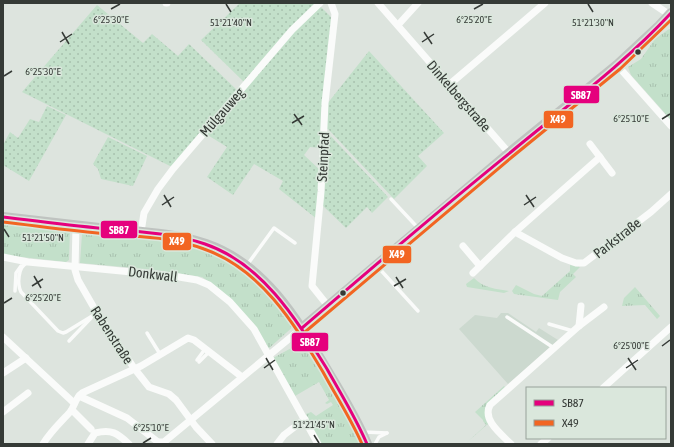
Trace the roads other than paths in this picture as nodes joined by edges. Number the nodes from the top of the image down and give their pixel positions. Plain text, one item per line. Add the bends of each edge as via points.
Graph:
1 (320, 3) edge
2 (331, 3) edge
3 (378, 3) edge
4 (418, 3) edge
5 (545, 3) edge
6 (652, 3) edge
7 (670, 14) edge
8 (398, 25) junction
9 (617, 65) junction
10 (450, 84) junction
11 (671, 126) edge
12 (590, 144) dead end
13 (509, 154) junction
14 (600, 157) junction
15 (612, 173) dead end
16 (671, 194) edge
17 (391, 199) dead end
18 (3, 218) edge
19 (76, 226) junction
20 (419, 230) junction
21 (141, 232) junction
22 (515, 232) junction
23 (295, 243) dead end
24 (463, 246) dead end
25 (3, 257) edge
26 (26, 263) junction
27 (377, 265) junction
28 (75, 266) junction
29 (246, 266) junction
30 (480, 266) junction
31 (473, 273) dead end
32 (15, 290) dead end
33 (328, 306) junction
34 (581, 306) dead end
35 (604, 307) dead end
36 (418, 311) dead end
37 (96, 313) junction
38 (507, 317) dead end
39 (549, 324) dead end
40 (302, 328) junction
41 (576, 328) junction
42 (669, 332) edge
43 (147, 333) dead end
44 (3, 337) edge
45 (69, 340) dead end
46 (554, 348) junction
47 (208, 351) junction
48 (160, 354) junction
49 (269, 355) junction
50 (26, 358) junction
51 (198, 361) dead end
52 (134, 368) junction
53 (3, 374) edge
54 (242, 377) junction
55 (604, 387) edge
56 (28, 393) dead end
57 (78, 396) junction
58 (73, 407) junction
59 (3, 412) edge
60 (305, 419) junction
61 (190, 420) junction
62 (93, 431) junction
63 (362, 432) junction
64 (161, 443) edge
65 (43, 444) edge
66 (88, 444) edge
67 (129, 444) edge
68 (212, 444) edge
69 (277, 444) edge
70 (318, 444) edge
71 (367, 444) edge
72 (375, 444) edge
73 (511, 444) edge

1 - 21 street, Mülgauweg via 292,30 173,168 144,213
2 - 33 street, Steinpfad via 335,14 325,103 321,192 312,286
3 - 8 street, Dinkelbergstraße
4 - 8 street
5 - 10 street
6 - 7 street
7 - 9 main road
8 - 10 street, Dinkelbergstraße
9 - 11 street
9 - 13 main road
10 - 13 street, Dinkelbergstraße
12 - 14 street
13 - 20 main road
14 - 15 street
14 - 22 street
16 - 22 street, Parkstraße via 584,263 576,264 562,258
17 - 20 lane
18 - 19 main road
19 - 21 main road
19 - 28 street, Rabenstraße
20 - 27 main road
21 - 29 main road via 198,241 223,251
22 - 30 street
23 - 29 lane via 274,228
24 - 30 street
25 - 26 street, Donkwall
26 - 28 street, Donkwall
26 - 32 lane via 16,274
26 - 37 lane via 20,273 20,292 58,331 66,332
27 - 33 main road
27 - 36 lane
28 - 37 street, Rabenstraße via 78,280
28 - 49 street, Donkwall via 157,273 202,282 222,295 244,316
29 - 40 main road via 273,290
30 - 31 street
33 - 40 main road
34 - 41 street
35 - 41 street
37 - 45 lane
37 - 52 street, Rabenstraße
38 - 46 lane
39 - 41 lane
40 - 49 street
40 - 63 main road
41 - 46 street
42 - 55 street
43 - 48 lane
44 - 50 street
46 - 73 street via 488,409 490,421
47 - 48 street via 188,338
47 - 51 lane
47 - 54 street
48 - 52 street
49 - 54 street
49 - 60 street, Donkwall
50 - 53 street
50 - 58 street
52 - 57 street
52 - 61 street, Rabenstraße via 149,387 170,394
54 - 61 street
56 - 59 street
57 - 58 street
57 - 64 street via 127,418
58 - 62 street
58 - 65 street
60 - 69 street via 284,435
60 - 70 street, Donkwall
61 - 64 street
61 - 68 street, Rabenstraße
62 - 66 street
62 - 67 street via 117,433
63 - 71 main road
63 - 72 lane via 387,433 379,437

